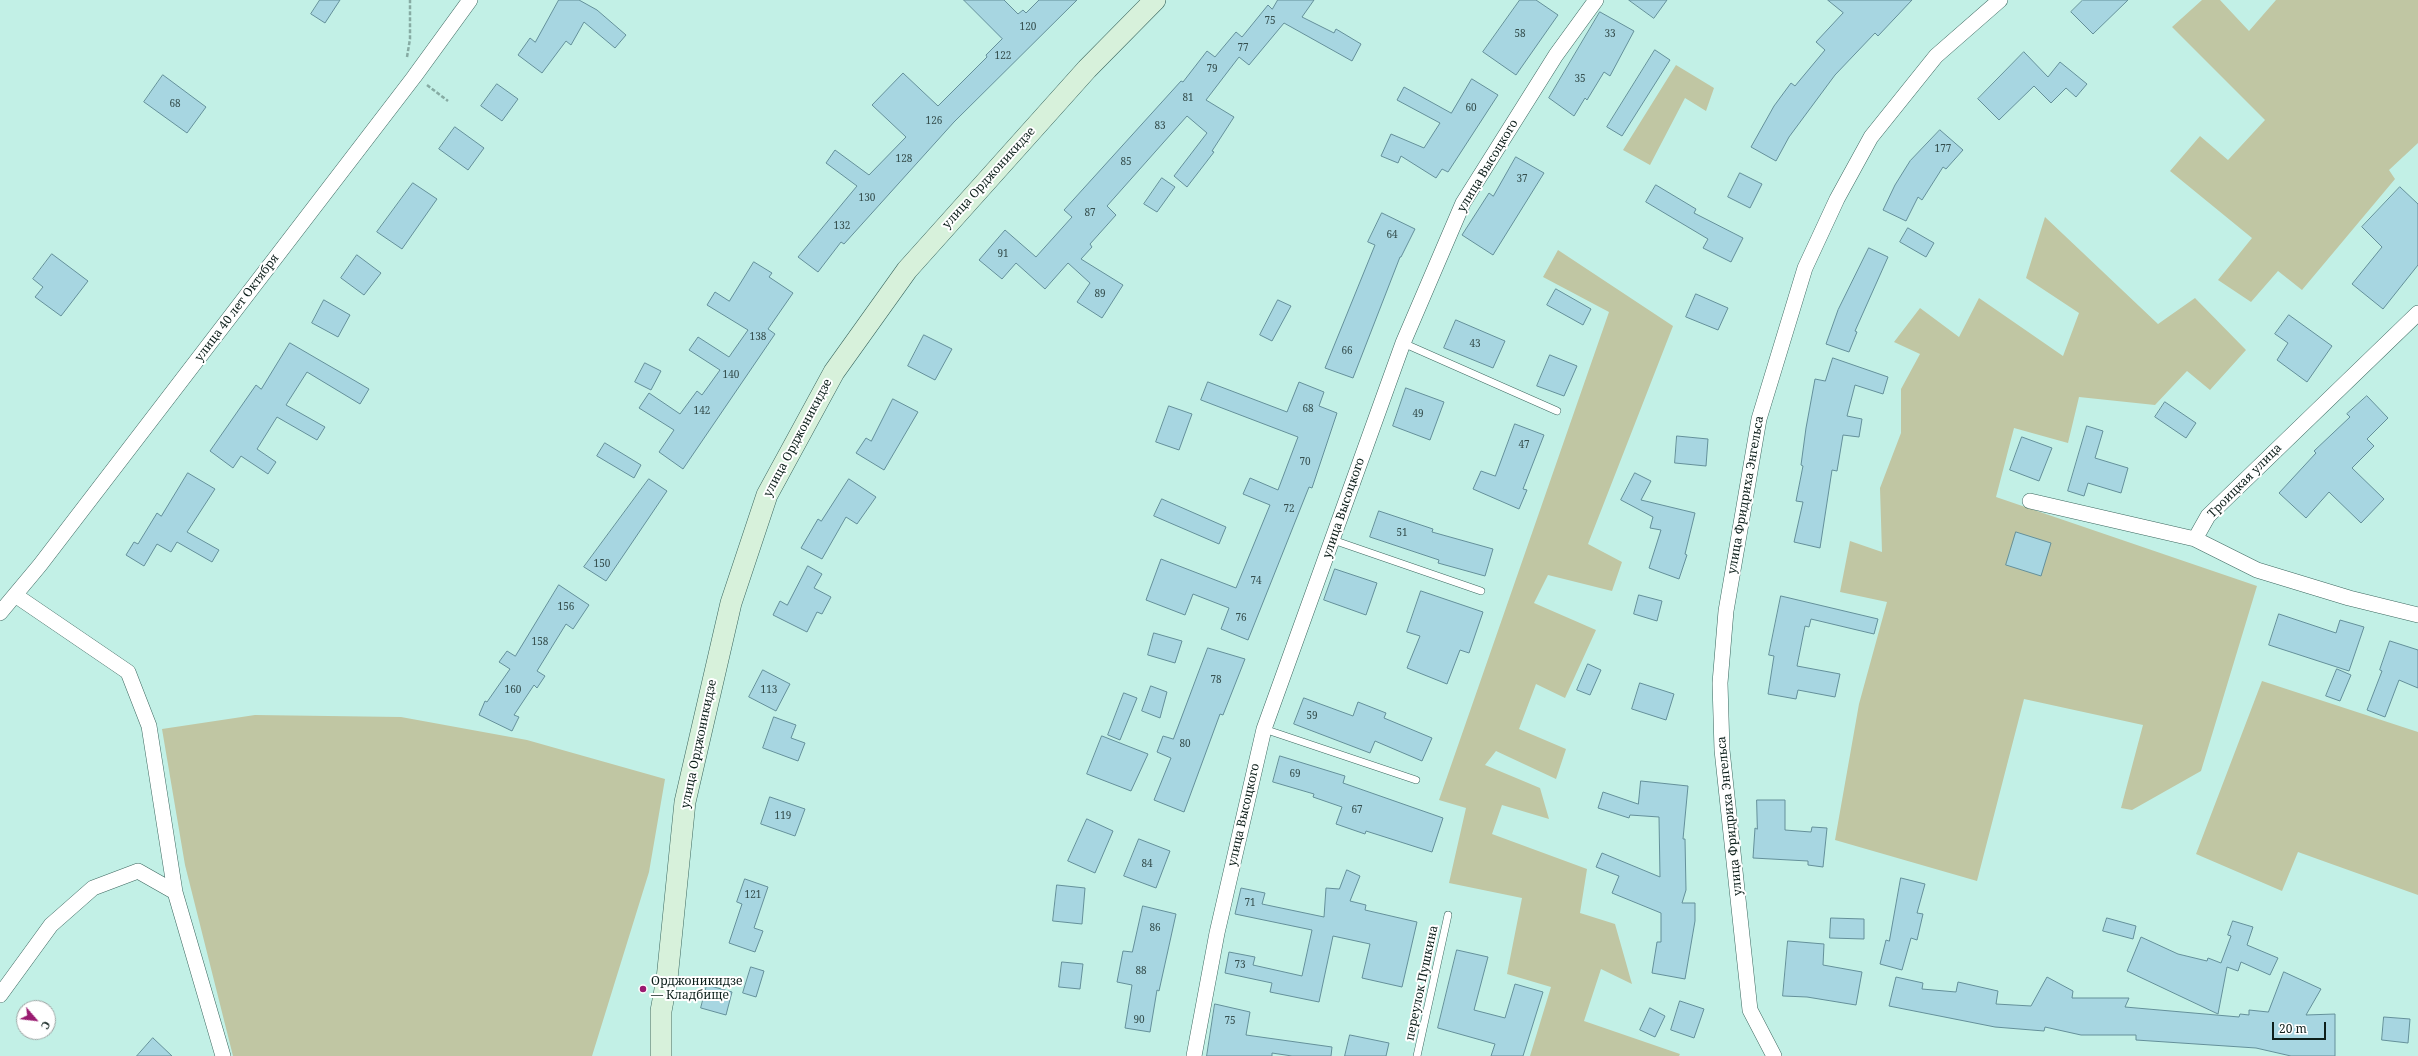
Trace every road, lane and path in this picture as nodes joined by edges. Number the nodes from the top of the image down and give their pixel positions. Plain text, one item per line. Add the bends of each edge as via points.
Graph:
1 (1155, 0) edge
2 (1596, 0) edge
3 (2000, 0) edge
4 (463, 3) edge
5 (2418, 313) edge
6 (1403, 343) junction
7 (1557, 411) dead end
8 (2030, 501) dead end
9 (2195, 539) junction
10 (1333, 540) junction
11 (1481, 591) dead end
12 (15, 595) junction
13 (0, 613) edge
14 (2418, 615) edge
15 (1264, 729) junction
16 (1416, 780) dead end
17 (175, 892) junction
18 (1448, 915) dead end
19 (0, 995) edge
20 (223, 1056) edge
21 (661, 1056) edge
22 (1194, 1056) edge
23 (1417, 1056) edge
24 (1774, 1056) edge

1 - 21 main road, улица Орджоникидзе via 1087,69 906,270 834,372 766,495 731,603 684,802 662,1011
2 - 6 street, улица Высоцкого via 1556,55 1463,204
3 - 24 street, улица Фридриха Энгельса via 1936,56 1871,137 1837,199 1805,268 1759,419 1726,611 1720,683 1722,750 1750,1010
4 - 12 street, улица 40 лет Октября via 409,84
5 - 9 street, Троицкая улица via 2208,516
6 - 7 lane
6 - 10 street, улица Высоцкого
8 - 9 street
9 - 14 street via 2257,570 2349,598
10 - 11 lane
10 - 15 street, улица Высоцкого
12 - 13 street, улица 40 лет Октября
12 - 17 street via 128,672 149,726
15 - 16 lane
15 - 22 street, улица Высоцкого via 1217,933
17 - 19 street via 138,871 93,888 51,925
17 - 20 street
18 - 23 lane, переулок Пушкина

